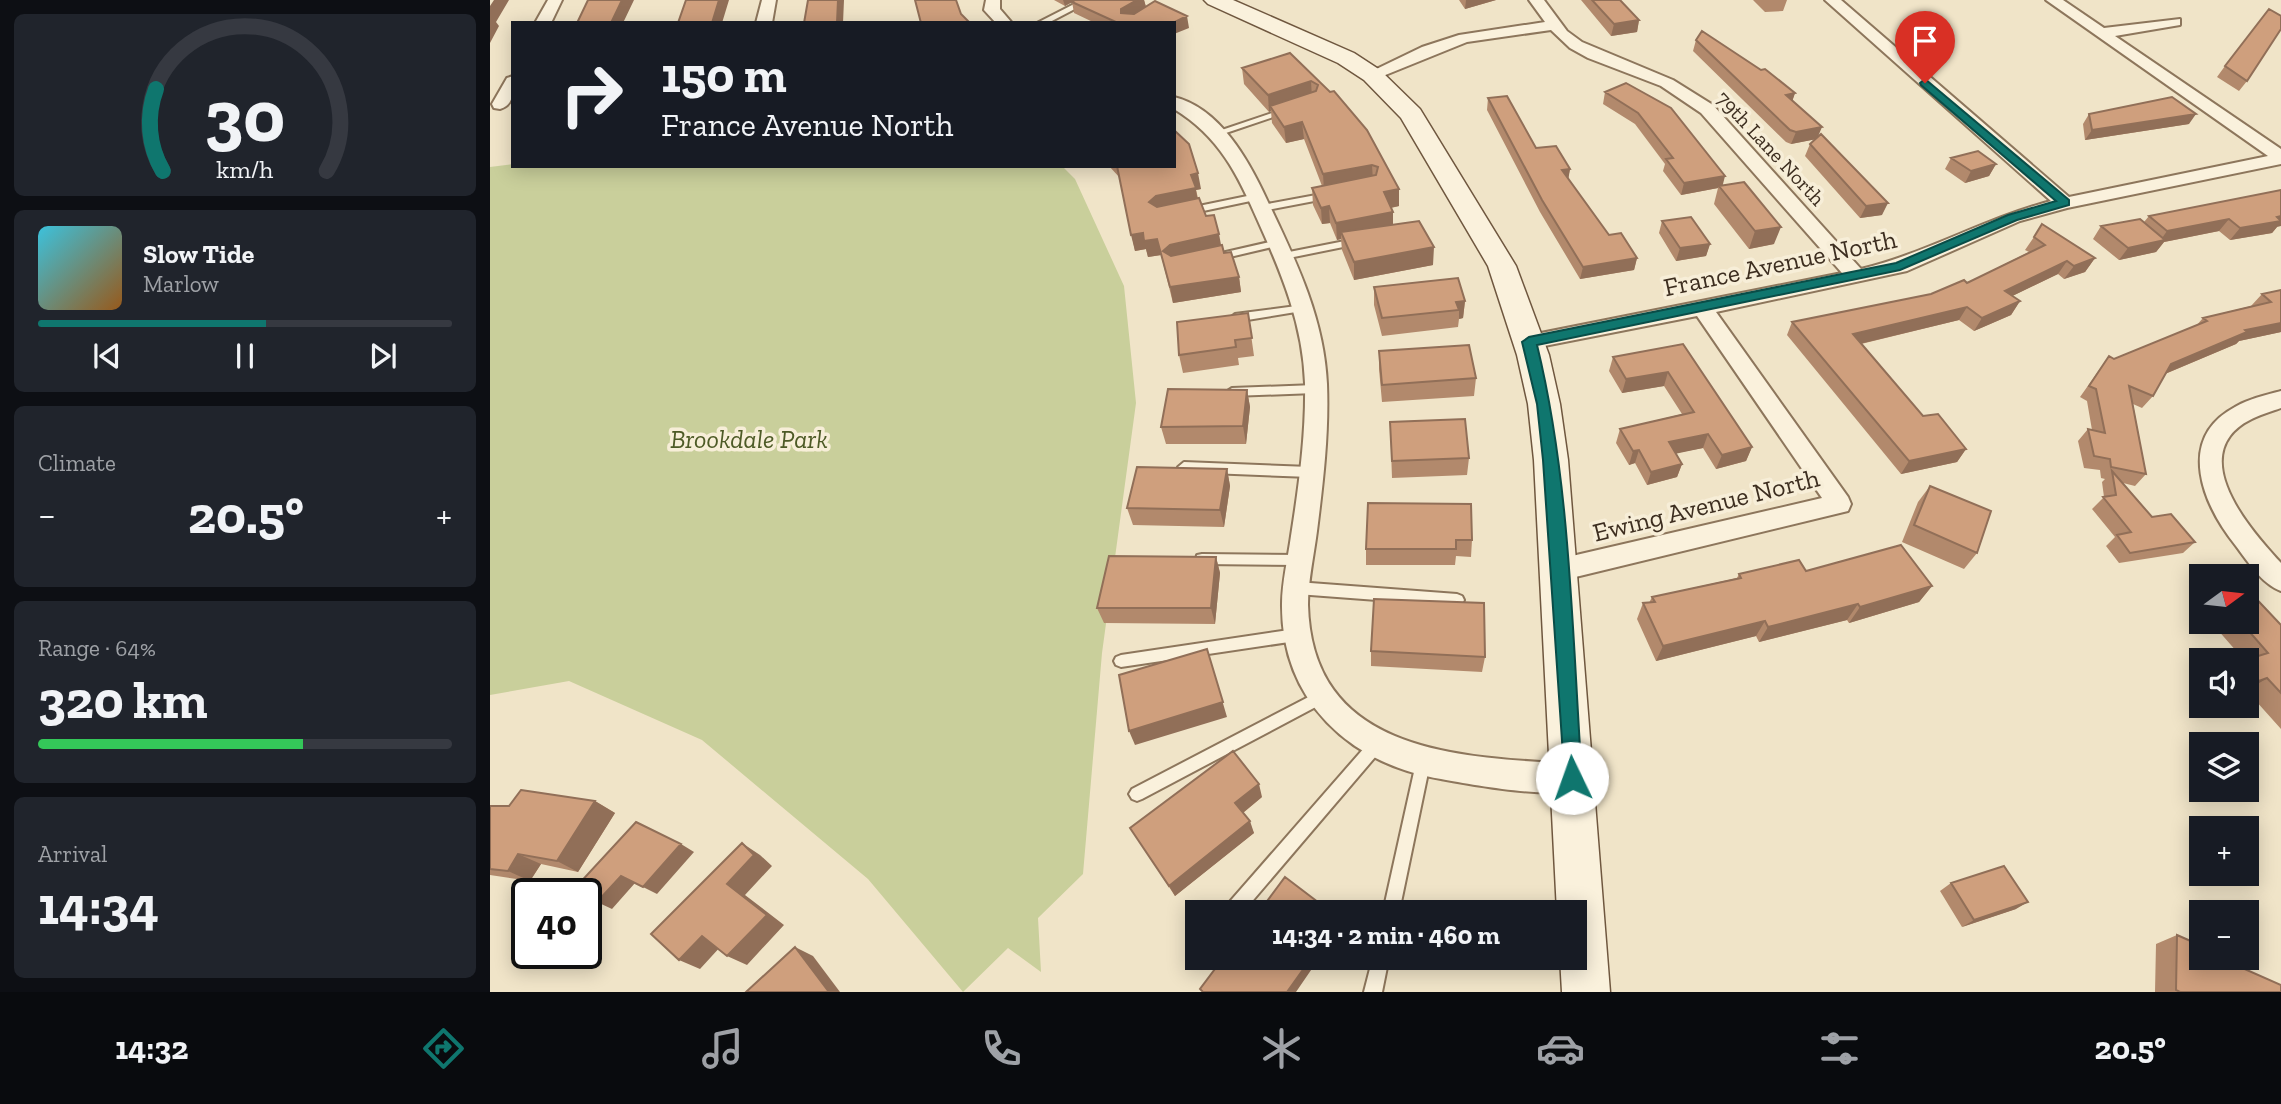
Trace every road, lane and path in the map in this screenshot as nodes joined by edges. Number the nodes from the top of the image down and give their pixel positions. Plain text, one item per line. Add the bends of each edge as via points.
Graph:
1 (555, 0) edge
2 (769, 0) edge
3 (993, 0) edge
4 (1088, 0) edge
5 (1215, 0) edge
6 (1536, 0) edge
7 (1832, 0) edge
8 (2053, 0) edge
9 (544, 21) edge
10 (764, 21) edge
11 (1003, 21) edge
12 (1045, 21) edge
13 (2175, 22) dead end
14 (1555, 25) junction
15 (2101, 33) junction
16 (1373, 75) junction
17 (511, 85) edge
18 (500, 104) dead end
19 (1176, 104) edge
20 (1301, 107) edge
21 (1217, 133) junction
22 (2281, 158) edge
23 (1336, 194) edge
24 (1259, 202) junction
25 (2065, 203) junction
26 (1172, 215) edge
27 (1372, 239) edge
28 (1281, 250) junction
29 (1200, 260) edge
30 (1857, 277) junction
31 (1702, 307) junction
32 (1304, 308) junction
33 (1222, 320) edge
34 (1529, 342) junction
35 (1315, 389) junction
36 (1222, 392) edge
37 (2281, 399) edge
38 (1184, 467) edge
39 (1310, 472) junction
40 (1183, 559) edge
41 (1300, 560) junction
42 (1559, 570) junction
43 (2281, 580) edge
44 (1297, 588) junction
45 (1457, 600) edge
46 (1296, 635) junction
47 (1121, 661) dead end
48 (1322, 695) junction
49 (1377, 744) junction
50 (1423, 763) junction
51 (1572, 778) junction
52 (1137, 794) dead end
53 (1242, 900) edge
54 (1394, 900) edge
55 (1378, 970) edge
56 (1373, 992) edge
57 (1586, 992) edge

1 - 9 street
2 - 10 street
3 - 11 street via 992,10
4 - 12 lane
5 - 16 street via 1318,44
6 - 14 street, 79th Lane North
7 - 25 street
8 - 15 street
13 - 15 street
14 - 16 street via 1465,38
14 - 30 street, 79th Lane North via 1594,55 1667,83 1707,108
15 - 22 street
16 - 34 street via 1411,114 1482,228 1502,266
17 - 18 street
19 - 21 street
20 - 21 lane
21 - 24 street via 1232,148
22 - 25 street, France Avenue North
23 - 24 lane
24 - 26 lane
24 - 28 street
25 - 30 street, France Avenue North via 2013,217 1900,266
27 - 28 lane
28 - 29 lane
28 - 32 street
30 - 31 street, France Avenue North
31 - 34 street, France Avenue North
31 - 42 street, Ewing Avenue North via 1839,505
32 - 33 lane
32 - 35 street
34 - 42 street via 1544,404
35 - 36 lane
35 - 39 street
37 - 43 street via 2237,413 2210,453 2211,477 2238,534
38 - 39 lane
39 - 41 street
40 - 41 lane
41 - 44 street
42 - 51 street
44 - 45 lane
44 - 46 street
46 - 47 lane
46 - 48 street via 1308,675
48 - 49 street via 1362,736
48 - 52 lane
49 - 50 street
49 - 53 lane
50 - 51 street via 1447,769
50 - 54 lane
51 - 57 street
55 - 56 lane

